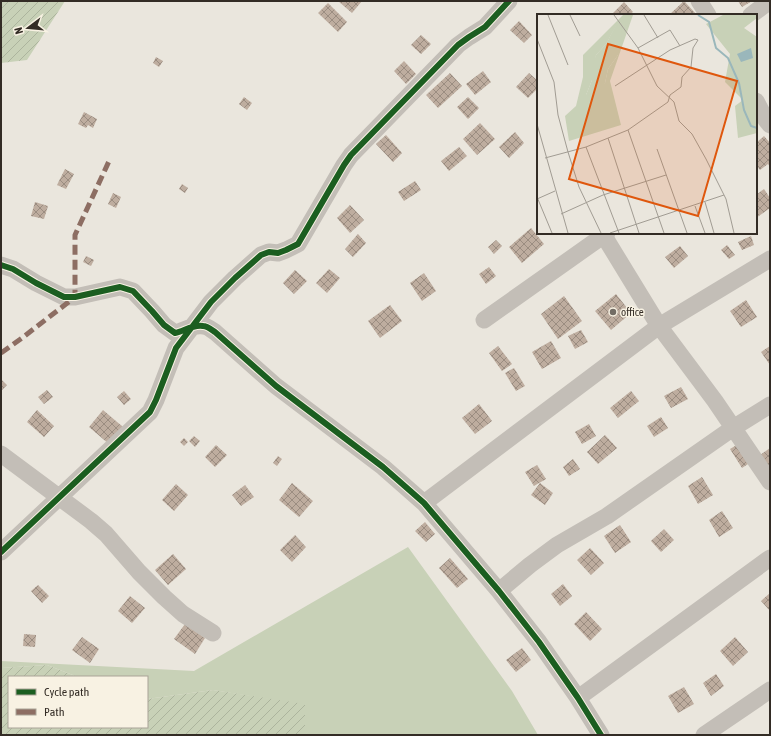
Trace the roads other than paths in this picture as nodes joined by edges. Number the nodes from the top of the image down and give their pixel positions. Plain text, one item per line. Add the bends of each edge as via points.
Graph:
1 (509, 1) edge
2 (698, 1) edge
3 (770, 1) edge
4 (707, 14) edge
5 (752, 14) edge
6 (757, 102) edge
7 (766, 123) edge
8 (606, 234) edge
9 (770, 259) edge
10 (1, 265) edge
11 (484, 320) dead end
12 (192, 326) junction
13 (659, 326) junction
14 (770, 405) edge
15 (733, 428) junction
16 (1, 454) edge
17 (770, 482) edge
18 (60, 497) junction
19 (424, 503) junction
20 (1, 552) edge
21 (770, 558) edge
22 (499, 591) junction
23 (213, 633) dead end
24 (770, 690) edge
25 (578, 698) junction
26 (601, 735) edge
27 (704, 735) edge

1 - 12 street via 484,27 458,45 351,155 298,244 278,253 261,255 211,302
2 - 4 street
3 - 5 street
6 - 7 street
8 - 11 street
8 - 13 street
9 - 13 street
10 - 12 street via 64,297 120,287 133,291 164,325 175,332
12 - 18 street via 176,348 150,412
12 - 19 street via 203,326 215,332 276,386 383,467
13 - 15 street
13 - 19 street
14 - 15 street
15 - 17 street
15 - 22 street via 607,516 557,545
16 - 18 street
18 - 20 street
18 - 23 street via 106,534 139,572 183,614
19 - 22 street
21 - 25 street
22 - 25 street
24 - 27 street
25 - 26 street

